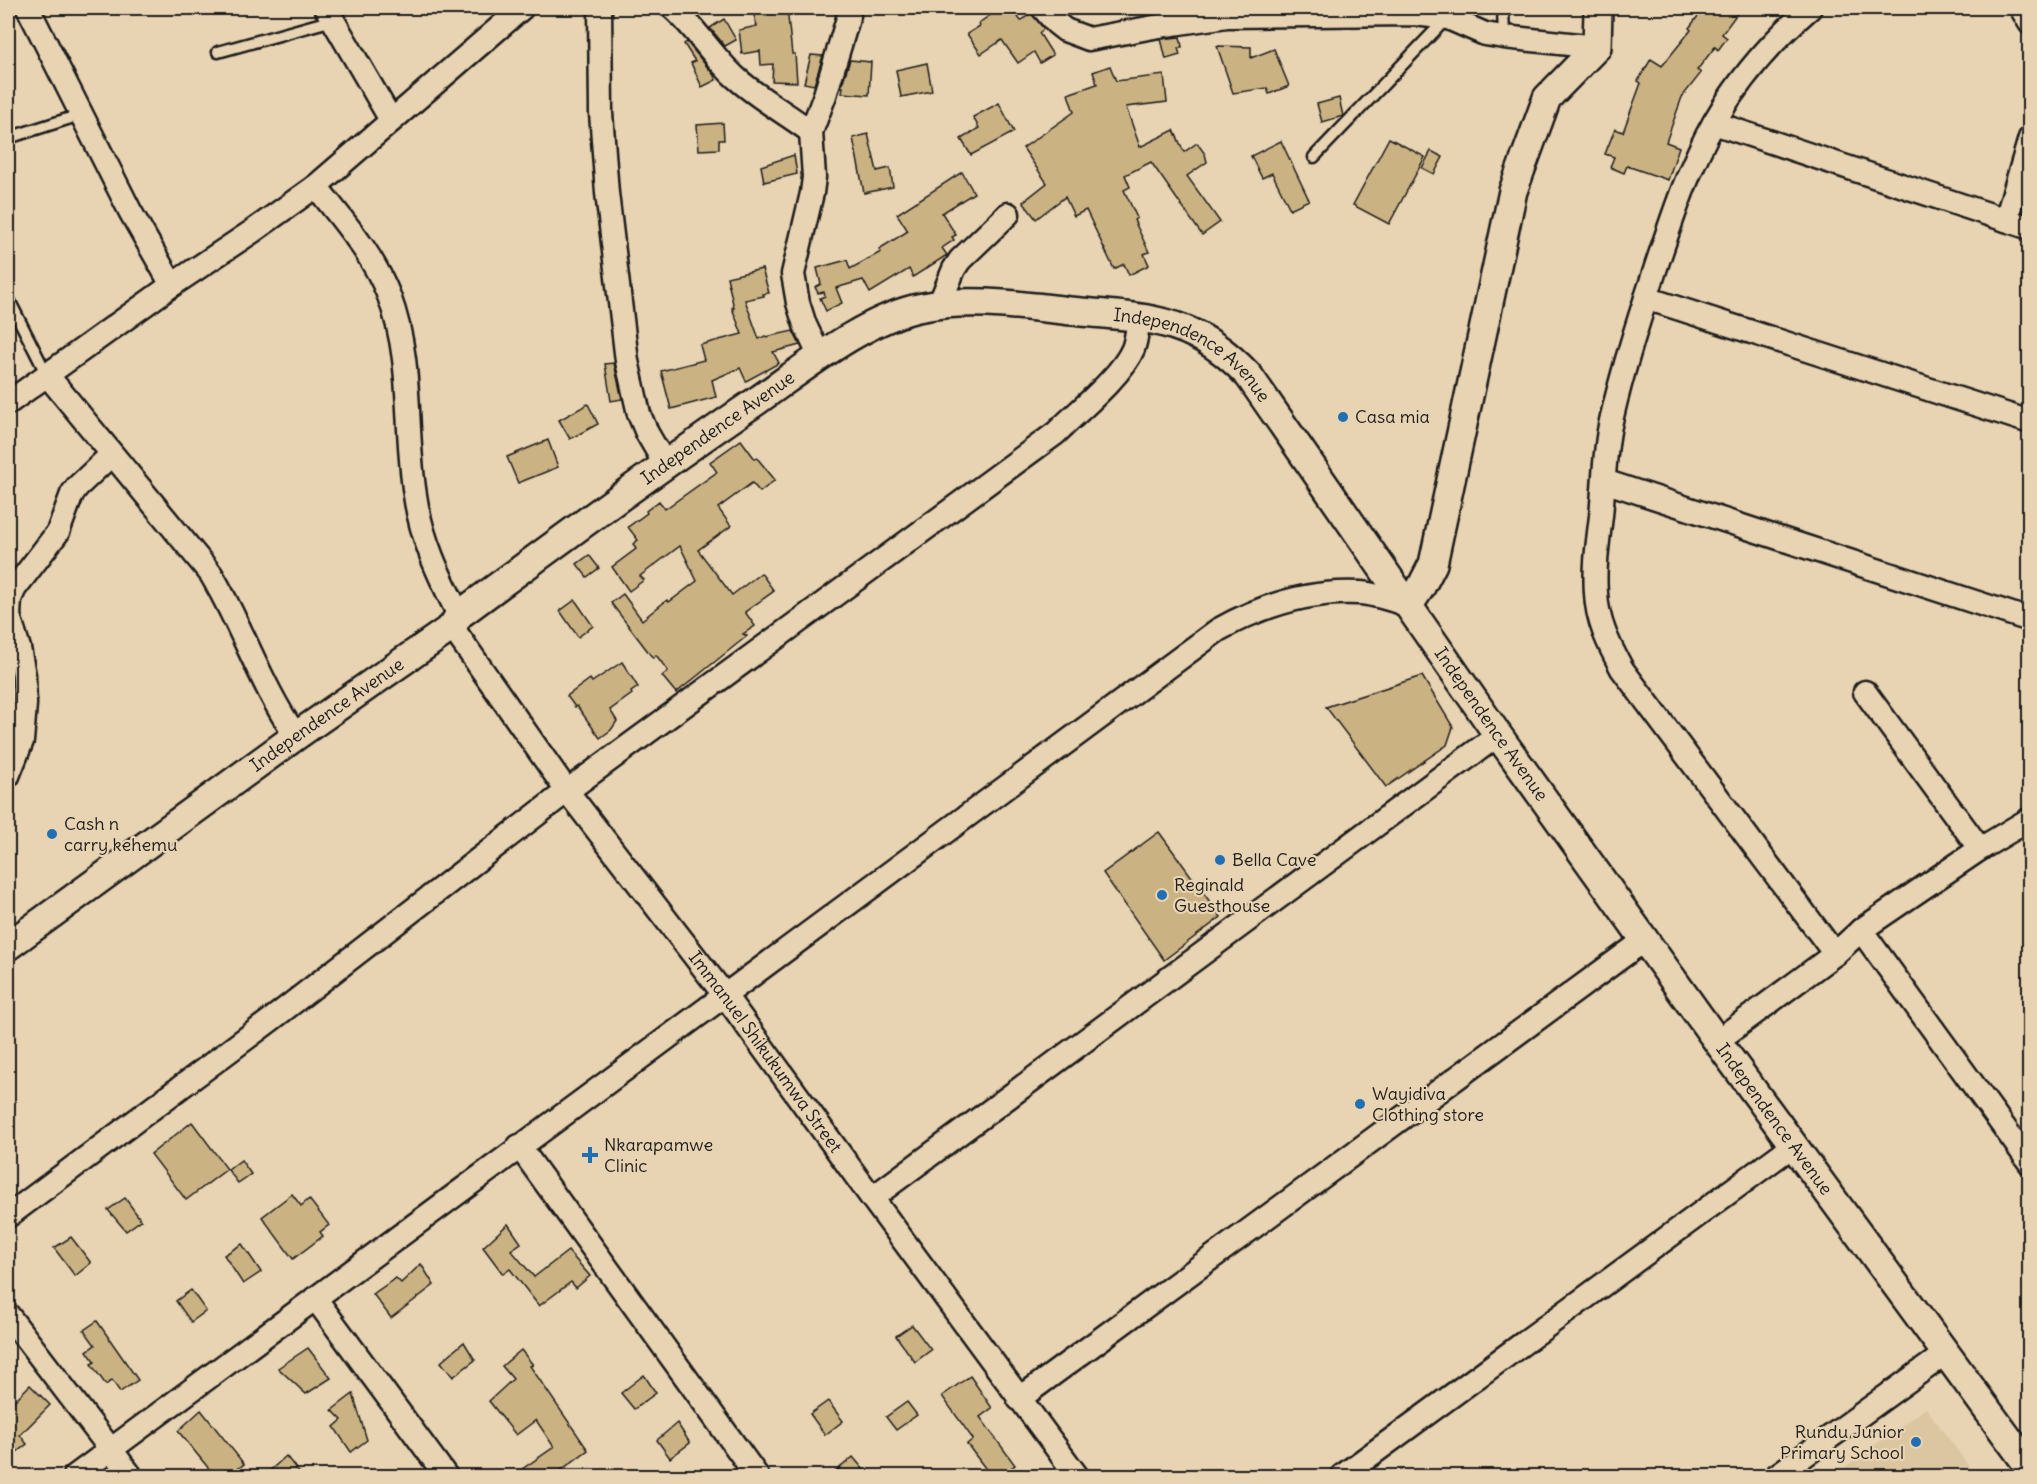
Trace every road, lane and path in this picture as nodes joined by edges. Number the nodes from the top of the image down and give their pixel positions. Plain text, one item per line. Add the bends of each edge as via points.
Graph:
1 (28, 8) edge
2 (522, 8) edge
3 (600, 8) edge
4 (673, 8) edge
5 (1043, 8) edge
6 (1503, 8) edge
7 (1600, 8) edge
8 (1810, 8) edge
9 (2021, 8) edge
10 (1228, 12) edge
11 (329, 14) edge
12 (849, 15) dead end
13 (1448, 18) junction
14 (2030, 23) edge
15 (1503, 37) junction
16 (1597, 47) junction
17 (218, 52) dead end
18 (80, 115) junction
19 (391, 120) junction
20 (1713, 123) junction
21 (811, 132) junction
22 (8, 138) edge
23 (2030, 138) edge
24 (1314, 157) dead end
25 (316, 186) junction
26 (1008, 214) dead end
27 (2006, 220) junction
28 (2030, 228) edge
29 (172, 285) junction
30 (8, 298) edge
31 (1646, 298) junction
32 (939, 305) junction
33 (1139, 317) junction
34 (819, 357) junction
35 (48, 376) junction
36 (8, 403) edge
37 (2030, 422) edge
38 (111, 455) junction
39 (665, 464) junction
40 (1604, 481) junction
41 (1409, 605) junction
42 (2030, 620) edge
43 (456, 621) junction
44 (1865, 692) dead end
45 (1498, 735) junction
46 (296, 736) junction
47 (8, 776) edge
48 (567, 791) junction
49 (2030, 819) edge
50 (1980, 849) junction
51 (1861, 930) junction
52 (1646, 939) junction
53 (8, 946) edge
54 (1835, 954) junction
55 (726, 997) junction
56 (1718, 1041) junction
57 (1795, 1144) junction
58 (519, 1146) junction
59 (2030, 1163) edge
60 (872, 1198) junction
61 (8, 1216) edge
62 (315, 1298) junction
63 (8, 1314) edge
64 (1945, 1354) junction
65 (1019, 1399) junction
66 (111, 1450) junction
67 (2030, 1468) edge
68 (75, 1476) edge
69 (131, 1476) edge
70 (446, 1476) edge
71 (757, 1476) edge
72 (1077, 1476) edge
73 (1342, 1476) edge
74 (1776, 1476) edge

1 - 18 street
2 - 19 street
3 - 39 street via 607,193 627,361 639,414
4 - 21 street via 733,76
5 - 10 street via 1065,30 1089,39
6 - 15 lane
7 - 16 street
8 - 20 street via 1759,57
9 - 14 street
10 - 13 street via 1415,14
11 - 17 lane
11 - 19 street
12 - 21 street
13 - 15 street
13 - 24 lane
15 - 16 street
16 - 41 street via 1548,98 1513,191 1433,564
18 - 22 lane
18 - 29 street
19 - 25 street
20 - 27 street
20 - 31 street via 1677,206
21 - 34 street via 812,193 793,274 802,314
23 - 27 street
25 - 29 street
25 - 43 street, Immanuel Shikukumwa Street via 378,268 389,297 404,354 415,496 429,553
26 - 32 street via 960,260
27 - 28 street
29 - 35 street
30 - 35 lane
31 - 37 street
31 - 40 street via 1611,423
32 - 33 street, Independence Avenue via 982,303
32 - 34 street, Independence Avenue via 892,316
33 - 41 street, Independence Avenue via 1200,335 1234,359 1250,376
33 - 48 street via 1129,356 1056,433
34 - 39 street, Independence Avenue
35 - 36 street
35 - 38 street
38 - 46 street via 211,574 280,713
38 - 47 street via 72,494 58,532 10,599 9,616 20,648 25,704 22,741
39 - 43 street, Independence Avenue
40 - 42 street
40 - 54 street via 1596,593 1609,645 1622,669
41 - 45 street, Independence Avenue
41 - 55 street via 1361,593 1310,596 1262,609 1218,630
43 - 46 street, Independence Avenue
43 - 48 street, Immanuel Shikukumwa Street
44 - 50 street
45 - 52 street, Independence Avenue
45 - 60 street
46 - 53 street, Independence Avenue
48 - 55 street, Immanuel Shikukumwa Street
48 - 61 street
49 - 50 street
50 - 51 street
51 - 54 street
51 - 59 street
52 - 56 street, Independence Avenue
52 - 65 street
54 - 56 street
55 - 58 street
55 - 60 street, Immanuel Shikukumwa Street
56 - 57 street, Independence Avenue
57 - 64 street, Independence Avenue
57 - 73 street
58 - 62 street
58 - 71 street
60 - 65 street, Immanuel Shikukumwa Street
62 - 66 street
62 - 70 street
63 - 66 street
64 - 67 street, Independence Avenue
64 - 74 street
65 - 72 street, Immanuel Shikukumwa Street
66 - 68 street
66 - 69 street

